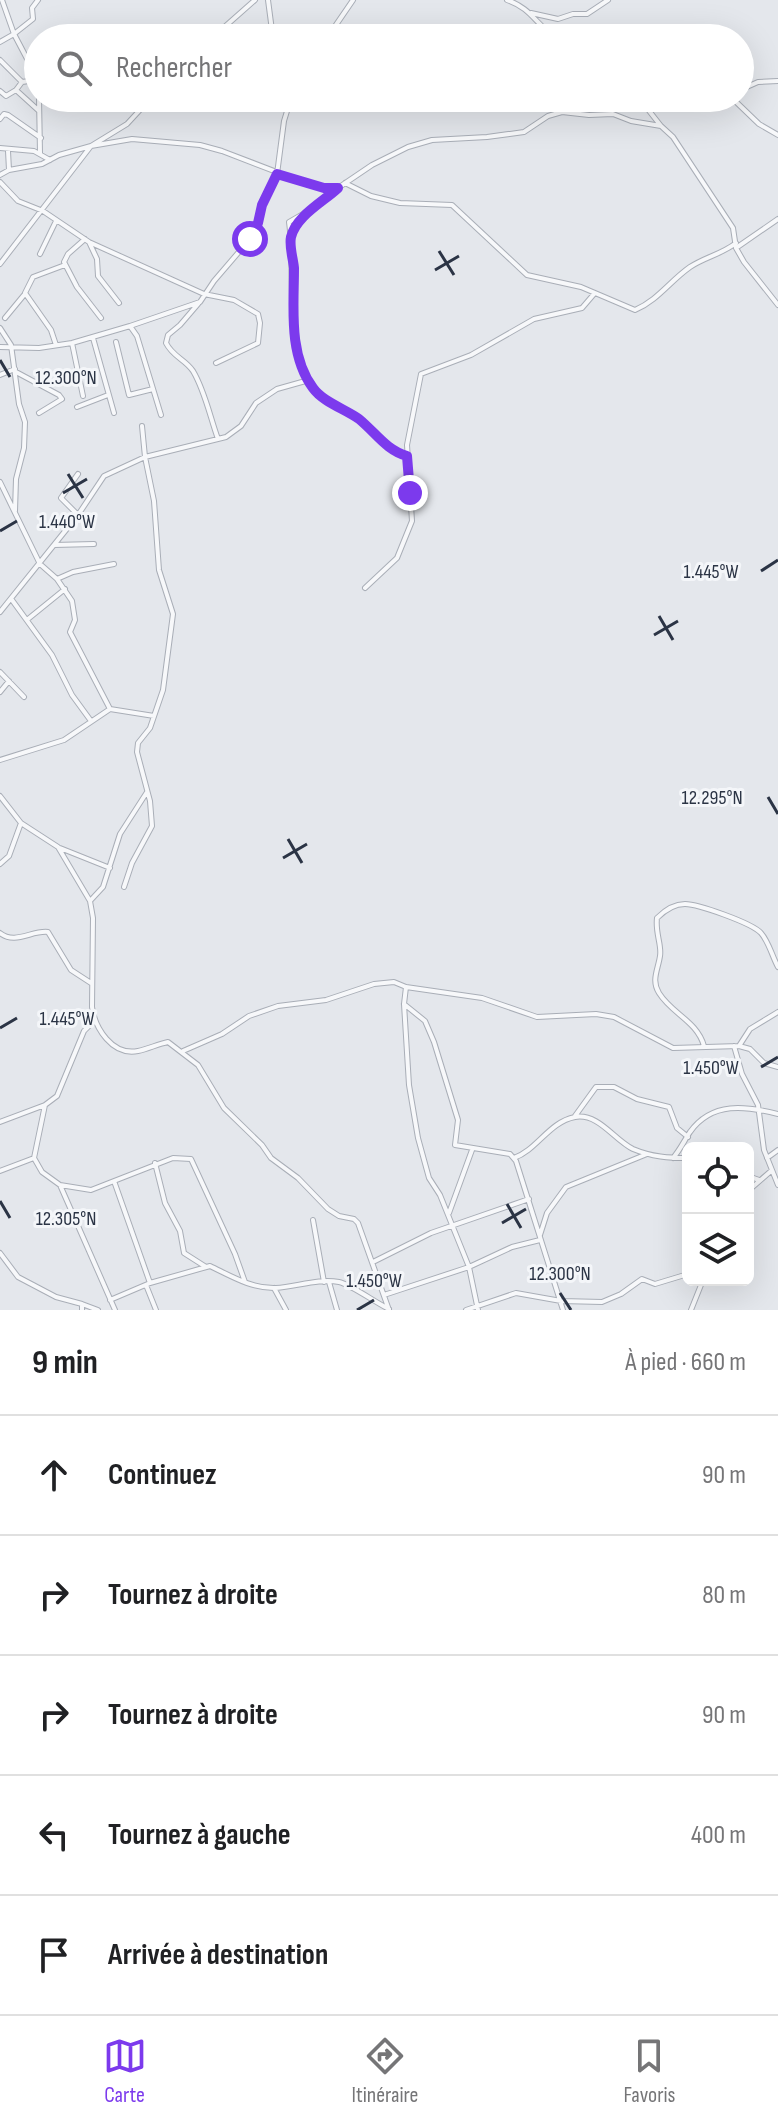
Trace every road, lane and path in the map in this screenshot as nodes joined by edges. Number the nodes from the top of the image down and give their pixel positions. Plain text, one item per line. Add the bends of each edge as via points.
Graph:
1 (2, 0) edge
2 (38, 0) edge
3 (255, 0) edge
4 (268, 0) edge
5 (353, 0) edge
6 (507, 0) edge
7 (521, 0) edge
8 (608, 0) edge
9 (525, 7) junction
10 (531, 13) junction
11 (27, 24) edge
12 (228, 24) edge
13 (271, 24) edge
14 (337, 24) edge
15 (539, 24) edge
16 (24, 26) edge
17 (14, 34) junction
18 (0, 42) edge
19 (24, 55) edge
20 (0, 60) edge
21 (778, 81) edge
22 (22, 82) joint
23 (754, 84) edge
24 (16, 90) junction
25 (0, 91) edge
26 (24, 97) edge
27 (38, 112) edge
28 (138, 112) edge
29 (287, 112) edge
30 (562, 112) joint
31 (650, 112) edge
32 (747, 112) edge
33 (0, 119) edge
34 (661, 126) junction
35 (778, 135) edge
36 (41, 138) junction
37 (91, 146) junction
38 (0, 148) edge
39 (8, 151) junction
40 (40, 153) junction
41 (50, 160) junction
42 (9, 170) junction
43 (277, 174) junction
44 (0, 175) edge
45 (0, 182) edge
46 (345, 183) junction
47 (338, 188) junction
48 (43, 211) junction
49 (304, 215) junction
50 (778, 219) edge
51 (56, 221) junction
52 (291, 235) junction
53 (87, 241) junction
54 (736, 245) junction
55 (40, 254) dead end
56 (0, 264) edge
57 (65, 265) junction
58 (204, 294) junction
59 (594, 294) junction
60 (24, 295) junction
61 (200, 302) junction
62 (119, 303) dead end
63 (778, 305) edge
64 (5, 318) dead end
65 (101, 318) dead end
66 (130, 326) junction
67 (0, 328) edge
68 (93, 338) junction
69 (116, 342) dead end
70 (72, 343) junction
71 (11, 345) junction
72 (56, 345) junction
73 (0, 347) edge
74 (216, 363) dead end
75 (15, 371) junction
76 (0, 375) edge
77 (309, 380) junction
78 (153, 389) junction
79 (108, 395) junction
80 (83, 396) dead end
81 (77, 407) dead end
82 (39, 413) dead end
83 (114, 413) dead end
84 (161, 415) dead end
85 (142, 426) dead end
86 (218, 439) junction
87 (407, 456) junction
88 (145, 457) junction
89 (78, 474) dead end
90 (0, 482) edge
91 (15, 513) junction
92 (78, 515) junction
93 (94, 544) dead end
94 (54, 545) junction
95 (40, 564) junction
96 (114, 564) dead end
97 (57, 579) junction
98 (365, 588) dead end
99 (65, 589) junction
100 (12, 600) junction
101 (0, 612) edge
102 (28, 619) junction
103 (0, 672) edge
104 (9, 681) junction
105 (0, 692) edge
106 (24, 697) dead end
107 (110, 709) junction
108 (154, 716) junction
109 (92, 721) junction
110 (0, 760) edge
111 (147, 792) junction
112 (0, 796) edge
113 (21, 823) junction
114 (58, 847) junction
115 (0, 864) edge
116 (110, 868) junction
117 (124, 887) dead end
118 (90, 901) junction
119 (0, 933) edge
120 (778, 967) edge
121 (91, 983) junction
122 (406, 987) junction
123 (404, 1004) junction
124 (778, 1012) edge
125 (94, 1021) junction
126 (737, 1046) junction
127 (704, 1047) junction
128 (183, 1051) junction
129 (778, 1067) edge
130 (45, 1105) junction
131 (758, 1109) junction
132 (778, 1114) edge
133 (574, 1117) junction
134 (0, 1122) edge
135 (688, 1137) junction
136 (472, 1149) junction
137 (778, 1150) edge
138 (647, 1154) junction
139 (34, 1158) junction
140 (514, 1158) junction
141 (673, 1158) junction
142 (682, 1158) edge
143 (767, 1158) junction
144 (155, 1163) junction
145 (0, 1171) edge
146 (771, 1171) junction
147 (754, 1178) edge
148 (759, 1180) junction
149 (114, 1181) junction
150 (60, 1185) junction
151 (754, 1185) edge
152 (778, 1185) edge
153 (529, 1199) junction
154 (448, 1215) junction
155 (313, 1220) dead end
156 (451, 1225) junction
157 (539, 1238) junction
158 (0, 1253) edge
159 (373, 1262) junction
160 (206, 1267) junction
161 (469, 1267) junction
162 (682, 1276) edge
163 (245, 1282) junction
164 (326, 1282) junction
165 (148, 1284) junction
166 (701, 1286) edge
167 (274, 1288) junction
168 (384, 1295) junction
169 (110, 1300) junction
170 (561, 1301) junction
171 (82, 1307) edge
172 (477, 1308) edge
173 (98, 1310) edge
174 (115, 1310) edge
175 (156, 1310) edge
176 (286, 1310) edge
177 (337, 1310) edge
178 (389, 1310) edge
179 (466, 1310) edge
180 (563, 1310) edge
181 (691, 1310) edge

1 - 17 street
2 - 11 street
3 - 12 street
4 - 13 street
5 - 14 street
6 - 9 street
7 - 9 street
8 - 10 street via 587,14 558,19
9 - 10 street
10 - 15 street
16 - 17 street
17 - 18 street
17 - 19 street
20 - 22 street
21 - 23 street
22 - 24 street
24 - 25 street via 6,96
24 - 26 street
27 - 36 street
28 - 37 street
29 - 43 street
30 - 34 street via 613,114
30 - 46 street via 524,132 408,147
31 - 34 street
32 - 35 street
33 - 36 street via 8,115
34 - 54 street via 719,204
36 - 40 street
37 - 41 street
37 - 43 street via 132,139 200,145
37 - 48 street
38 - 39 street
39 - 40 street
39 - 42 street
40 - 41 street
41 - 42 street
42 - 44 street
43 - 47 street
43 - 58 street via 250,239
45 - 48 street via 18,201
46 - 47 street
46 - 59 street via 400,203 452,205 527,275
47 - 49 street
48 - 51 street
48 - 56 street
49 - 52 street
49 - 52 street via 289,222
50 - 54 street
51 - 53 street
51 - 55 street
52 - 77 street via 294,330
53 - 57 street via 68,254
53 - 58 street
53 - 62 street via 97,259 98,276
54 - 59 street via 692,265 635,310
54 - 63 street
57 - 60 street via 33,277
57 - 65 street
58 - 61 street
58 - 74 street via 234,300 260,317 258,343
59 - 87 street via 582,308 534,319 471,355 421,374
60 - 64 street
60 - 72 street via 42,315
61 - 66 street
61 - 86 street via 166,343 195,374
66 - 68 street
66 - 78 street
67 - 71 street
68 - 70 street
68 - 79 street
69 - 78 street via 129,395
70 - 72 street
70 - 80 street
71 - 72 street
71 - 73 street
71 - 75 street
75 - 76 street
75 - 82 street via 62,399
75 - 91 street via 25,422
77 - 86 street via 268,394 234,433
77 - 87 street via 319,395
78 - 84 street
79 - 81 street
79 - 83 street
85 - 88 street
86 - 88 street
87 - 98 street via 412,521 397,558
88 - 92 street via 102,478
88 - 108 street via 159,570 173,614
89 - 92 street via 61,498
90 - 91 street
91 - 95 street
92 - 94 street
93 - 94 street
94 - 95 street
95 - 97 street
95 - 100 street
96 - 97 street
97 - 99 street
99 - 102 street
99 - 107 street via 75,613 70,632
100 - 101 street
100 - 102 street
102 - 109 street
103 - 104 street
104 - 105 street
104 - 106 street
107 - 108 street
107 - 109 street
108 - 111 street via 137,752
109 - 110 street via 64,740
111 - 116 street via 120,834
111 - 117 street via 152,826
112 - 113 street
113 - 114 street
113 - 115 street via 9,856
114 - 116 street
114 - 118 street
116 - 118 street
118 - 121 street
119 - 121 street via 14,938 48,932 71,970
120 - 127 street via 757,929 734,917 685,904 657,918 661,954 656,989 700,1034
121 - 125 street
122 - 123 street
122 - 127 street via 469,995 537,1017 614,1017 673,1048
122 - 128 street via 374,984 326,1000 278,1006
123 - 136 street via 425,1021 434,1042 458,1120 455,1145
123 - 154 street via 409,1093 418,1138 429,1178
124 - 126 street via 750,1029
125 - 128 street via 120,1049 137,1051 168,1042
125 - 130 street via 84,1031 57,1096
126 - 127 street
126 - 129 street
126 - 131 street via 742,1074
128 - 159 street via 207,1076 224,1108 271,1158 328,1209 358,1223
130 - 134 street
130 - 139 street
131 - 132 street
131 - 135 street via 717,1109
131 - 143 street
133 - 135 street via 596,1087 614,1087 669,1107 677,1128
133 - 138 street via 597,1121 629,1147
133 - 140 street
135 - 141 street
136 - 140 street
136 - 154 street
137 - 143 street
138 - 141 street
138 - 157 street via 566,1187 547,1213
139 - 145 street
139 - 150 street
140 - 153 street
141 - 142 street
143 - 146 street
144 - 149 street
144 - 160 street via 184,1253
144 - 163 street via 183,1157 196,1165
146 - 148 street
146 - 152 street
147 - 148 street
148 - 151 street
149 - 150 street via 91,1190
149 - 165 street
150 - 169 street
153 - 156 street
153 - 157 street
154 - 156 street
155 - 164 street
156 - 159 street
156 - 161 street
157 - 161 street
157 - 170 street
158 - 171 street via 18,1277
159 - 168 street
160 - 163 street
160 - 165 street
161 - 168 street
161 - 172 street
162 - 170 street via 655,1284 642,1279 602,1302
163 - 167 street
164 - 167 street
164 - 177 street
164 - 178 street via 345,1284
165 - 169 street
165 - 175 street
166 - 181 street
167 - 176 street
168 - 178 street
169 - 174 street
170 - 172 street via 516,1293
170 - 180 street
171 - 173 street
172 - 179 street

